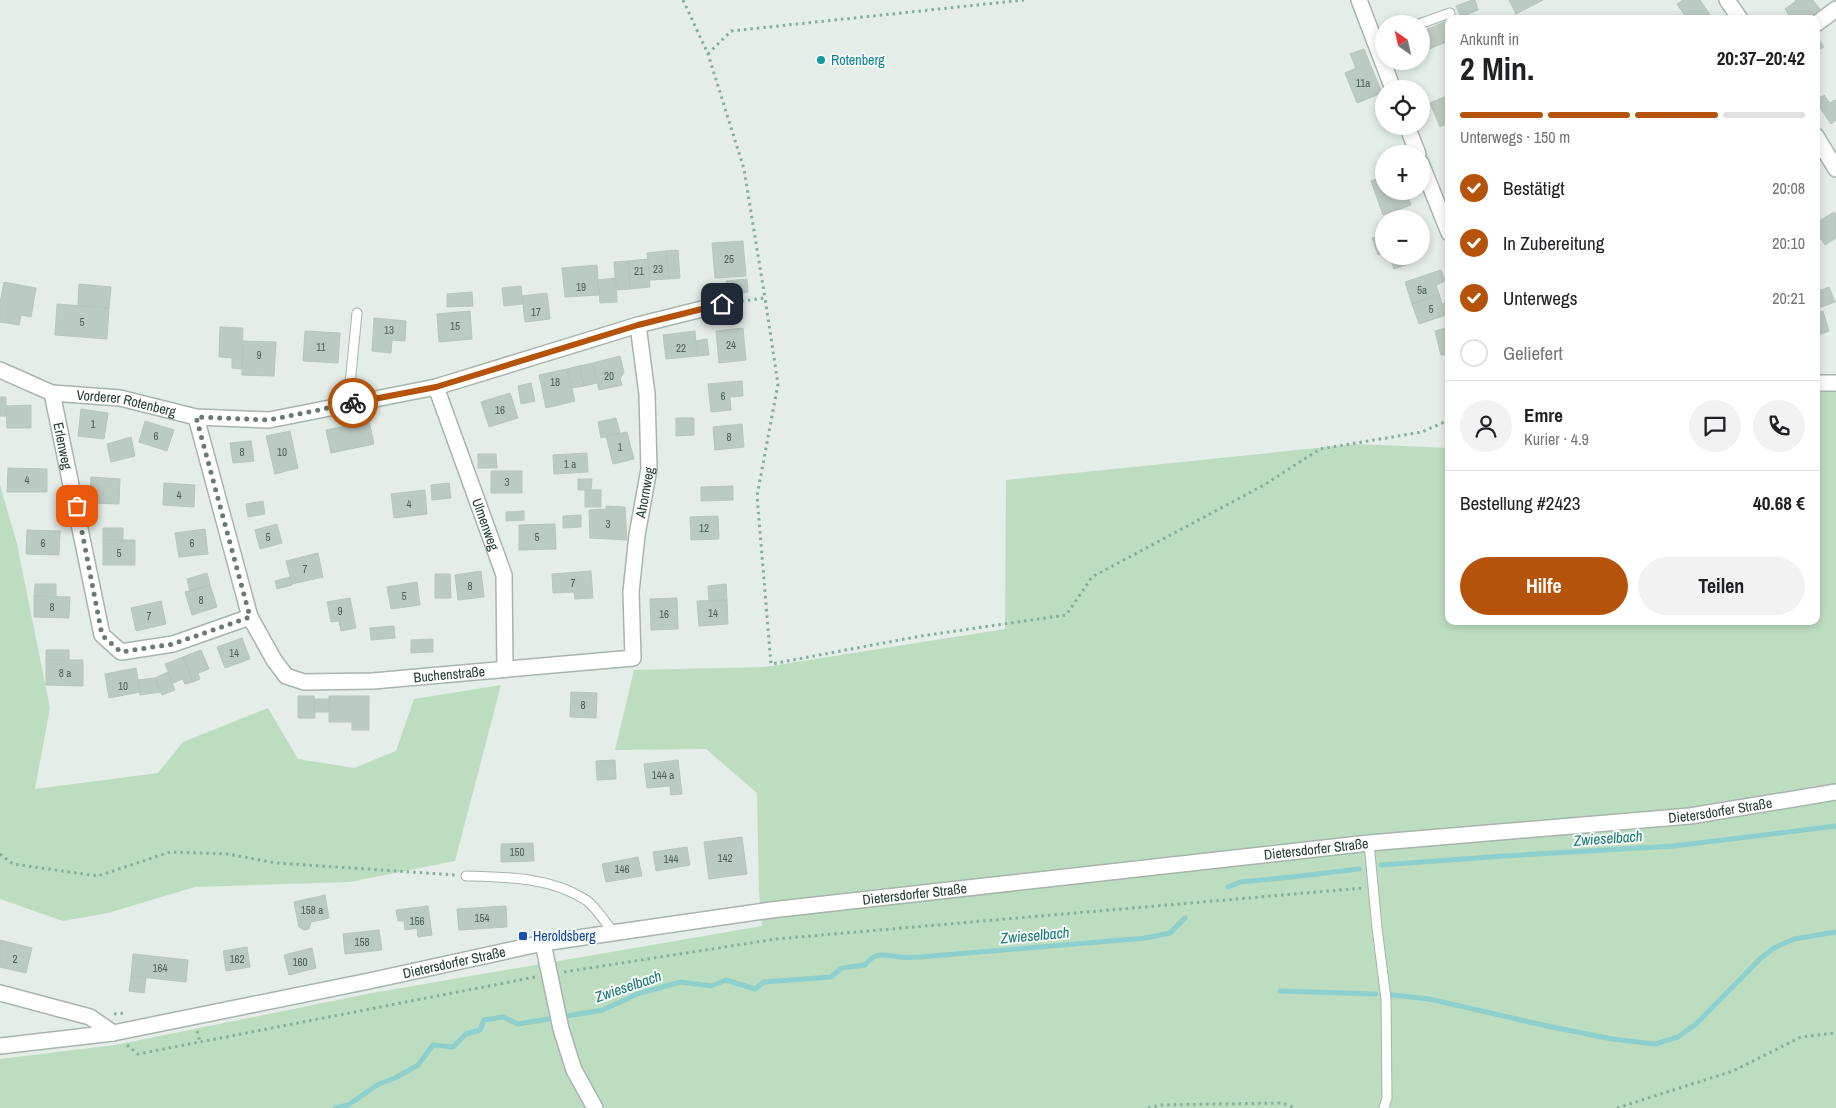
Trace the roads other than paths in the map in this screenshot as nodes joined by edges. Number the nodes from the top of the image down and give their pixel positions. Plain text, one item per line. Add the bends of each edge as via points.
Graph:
1 (1359, 0) edge
2 (1727, 0) edge
3 (1836, 9) edge
4 (1450, 12) dead end
5 (1737, 15) edge
6 (1430, 20) edge
7 (1820, 21) edge
8 (1375, 30) edge
9 (1820, 143) edge
10 (1836, 169) edge
11 (1430, 186) edge
12 (1445, 223) edge
13 (722, 304) road end
14 (357, 313) dead end
15 (638, 325) junction
16 (0, 370) edge
17 (1820, 383) edge
18 (1836, 383) edge
19 (436, 387) junction
20 (52, 393) junction
21 (348, 404) junction
22 (196, 417) junction
23 (250, 617) junction
24 (633, 658) joint
25 (504, 668) junction
26 (1836, 792) edge
27 (1369, 843) junction
28 (466, 876) road end
29 (613, 932) junction
30 (543, 943) junction
31 (0, 993) edge
32 (113, 1033) junction
33 (0, 1046) edge
34 (596, 1108) edge
35 (1384, 1108) edge

1 - 8 street
2 - 5 street
3 - 7 street
4 - 6 lane
9 - 10 street
11 - 12 street
13 - 15 street, Vorderer Rotenberg
14 - 21 lane
15 - 19 street, Vorderer Rotenberg
15 - 24 street, Ahornweg via 647,394 649,469 631,592
16 - 20 street, Vorderer Rotenberg
17 - 18 street
19 - 21 street, Vorderer Rotenberg
19 - 25 street, Ulmenweg via 504,575
20 - 22 street, Vorderer Rotenberg via 120,398
20 - 23 street, Erlenweg via 102,635 121,652 173,644
21 - 22 street, Vorderer Rotenberg via 269,420
22 - 23 street, Buchenstraße
23 - 25 street, Buchenstraße via 286,676 304,682 373,680
24 - 25 street, Buchenstraße
26 - 27 street, Dietersdorfer Straße via 1690,816
27 - 29 street, Dietersdorfer Straße via 770,910
27 - 35 lane via 1386,999 1387,1098
28 - 29 lane via 506,877 551,884 587,900
29 - 30 street, Dietersdorfer Straße
30 - 32 street, Dietersdorfer Straße
30 - 34 street via 561,1029 574,1070
31 - 32 street via 90,1017
32 - 33 street, Dietersdorfer Straße

